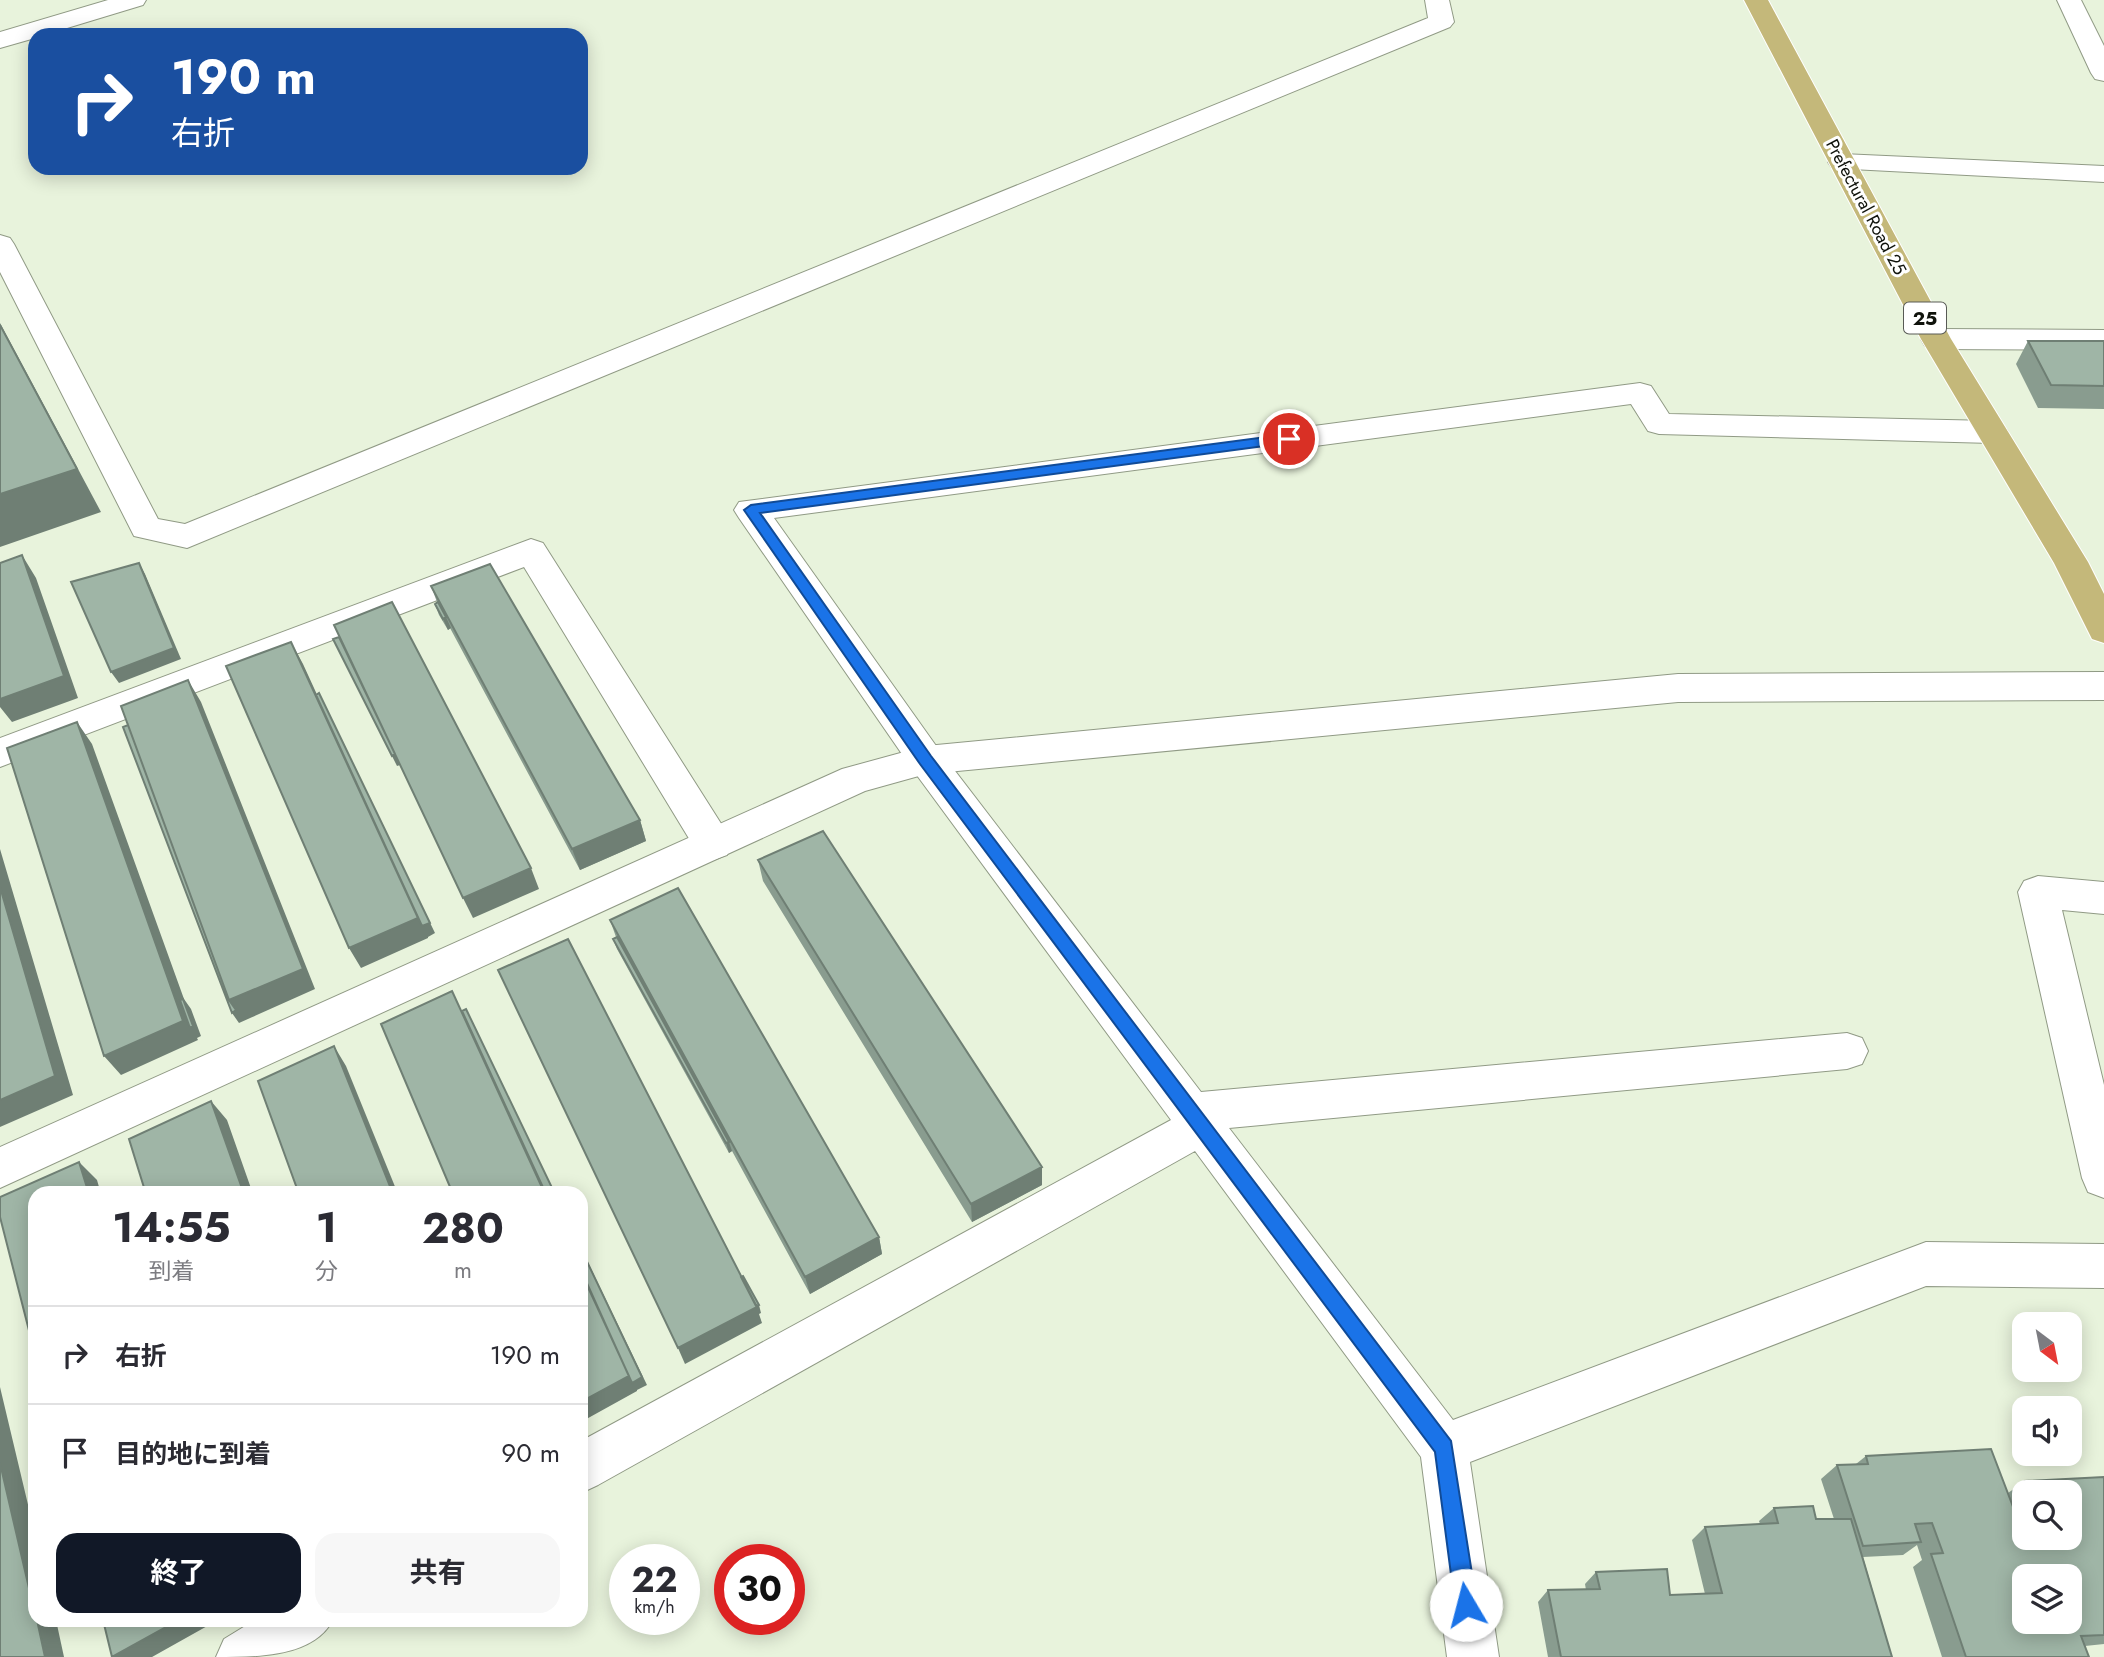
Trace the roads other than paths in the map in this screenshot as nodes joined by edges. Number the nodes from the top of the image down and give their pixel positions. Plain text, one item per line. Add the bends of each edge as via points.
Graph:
1 (134, 0) edge
2 (1437, 0) edge
3 (1756, 0) edge
4 (2069, 0) edge
5 (40, 28) edge
6 (28, 32) edge
7 (0, 40) edge
8 (2104, 74) edge
9 (1842, 162) junction
10 (2104, 174) edge
11 (0, 244) edge
12 (1936, 339) junction
13 (2104, 340) edge
14 (1992, 432) junction
15 (2104, 630) edge
16 (2104, 686) edge
17 (0, 753) edge
18 (926, 760) junction
19 (713, 844) junction
20 (2104, 898) edge
21 (1847, 1051) dead end
22 (1197, 1118) junction
23 (0, 1168) edge
24 (2104, 1178) edge
25 (2104, 1266) edge
26 (1444, 1448) junction
27 (588, 1464) edge
28 (295, 1627) edge
29 (242, 1657) edge
30 (1473, 1657) edge

1 - 5 street
2 - 11 street via 1441,22 187,536 146,528
3 - 9 main road, Prefectural Road 25 / 25
4 - 8 street
6 - 7 street
9 - 10 street
9 - 12 main road, Prefectural Road 25 / 25
12 - 13 street
12 - 14 main road, Prefectural Road 25 / 25
14 - 15 main road, Prefectural Road 25 / 25 via 2071,562
14 - 18 street via 1659,424 1640,393 751,510
16 - 18 street via 1678,688
17 - 19 street via 531,551
18 - 19 street via 855,779
18 - 22 street
19 - 23 street
20 - 24 street via 2038,892
21 - 22 street
22 - 26 street
22 - 27 street
25 - 26 street via 1927,1264
26 - 30 street
28 - 29 street

